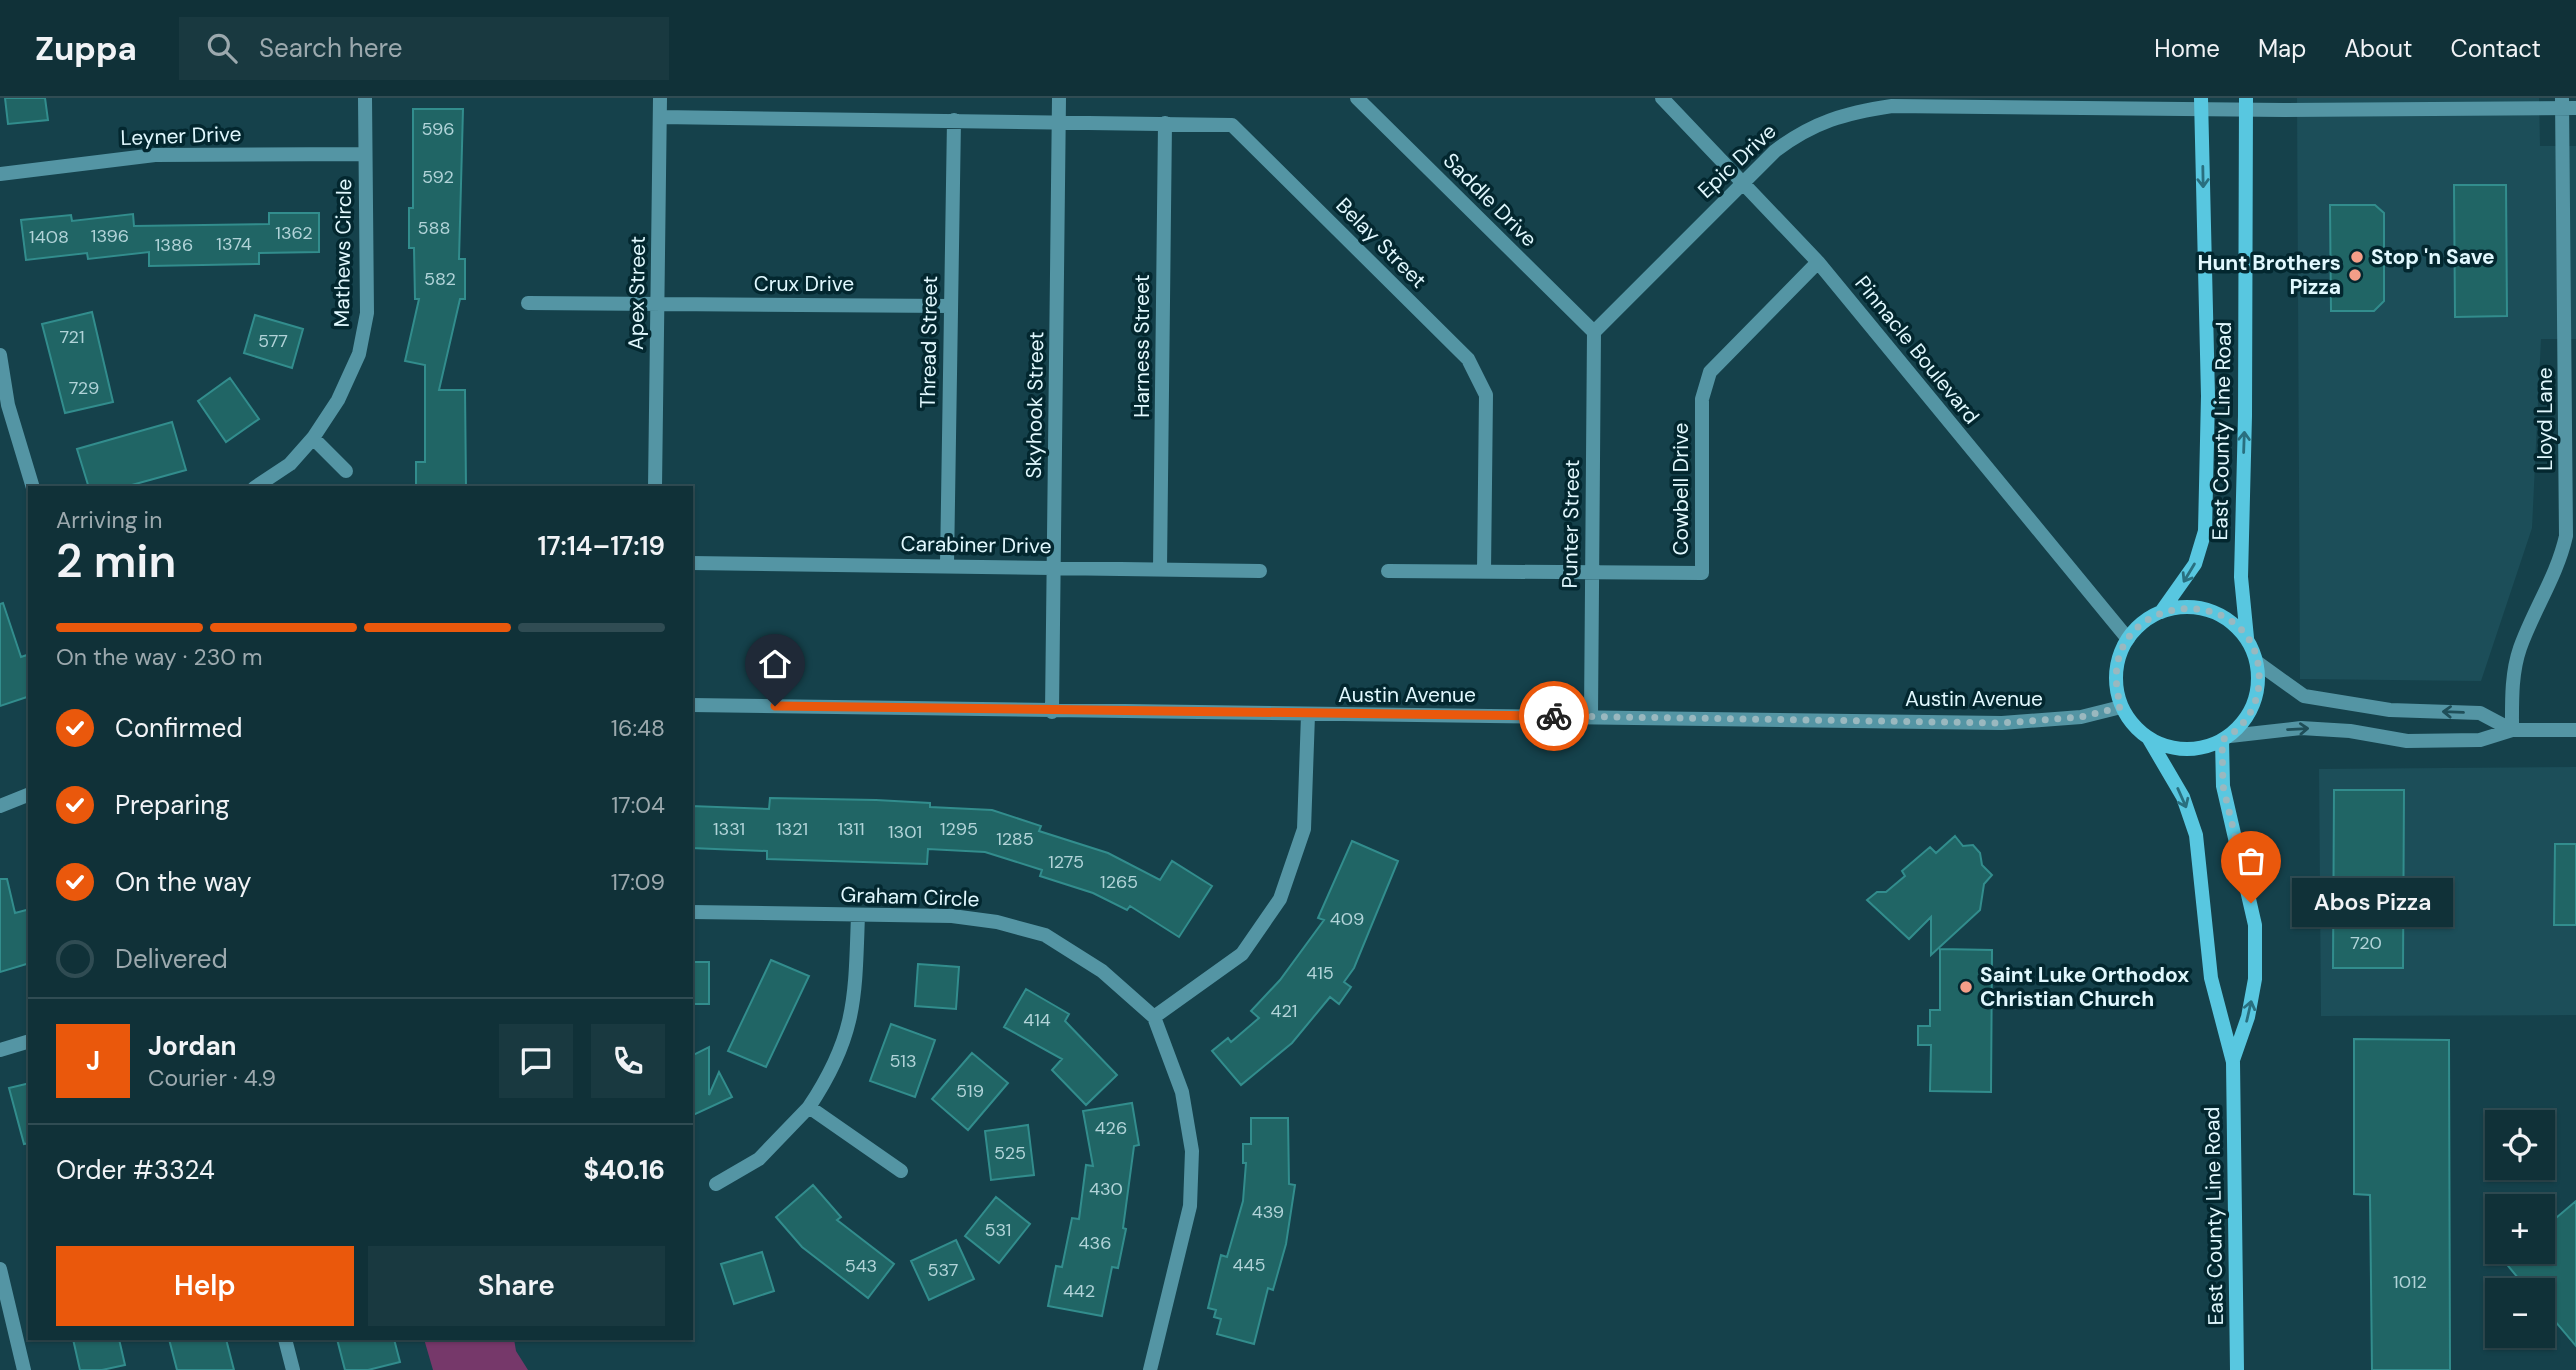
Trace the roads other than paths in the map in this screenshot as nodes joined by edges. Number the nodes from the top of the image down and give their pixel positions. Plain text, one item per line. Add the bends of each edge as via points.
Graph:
1 (365, 98) edge
2 (660, 98) edge
3 (1059, 98) edge
4 (1357, 98) edge
5 (1662, 98) edge
6 (2201, 103) edge
7 (2246, 104) edge
8 (2567, 104) edge
9 (660, 117) junction
10 (954, 120) junction
11 (1059, 121) junction
12 (1165, 123) junction
13 (365, 154) junction
14 (0, 174) edge
15 (1743, 181) junction
16 (1818, 262) junction
17 (528, 303) dead end
18 (658, 304) junction
19 (951, 306) junction
20 (1594, 332) junction
21 (0, 355) edge
22 (313, 438) junction
23 (345, 471) dead end
24 (32, 486) edge
25 (257, 486) edge
26 (655, 486) edge
27 (693, 563) edge
28 (947, 565) junction
29 (1054, 568) junction
30 (1160, 569) junction
31 (1260, 571) dead end
32 (1388, 571) dead end
33 (1484, 572) junction
34 (1591, 573) junction
35 (2161, 612) junction
36 (2247, 638) junction
37 (2128, 639) junction
38 (2258, 663) junction
39 (693, 705) edge
40 (2121, 707) junction
41 (1052, 712) junction
42 (1308, 715) junction
43 (1591, 716) junction
44 (2512, 730) junction
45 (2576, 730) edge
46 (2226, 738) junction
47 (2149, 739) junction
48 (28, 795) edge
49 (0, 806) edge
50 (693, 912) edge
51 (858, 915) junction
52 (1154, 1017) junction
53 (28, 1042) edge
54 (0, 1050) edge
55 (2233, 1062) junction
56 (809, 1107) junction
57 (901, 1171) dead end
58 (716, 1184) dead end
59 (0, 1269) edge
60 (285, 1340) edge
61 (23, 1370) edge
62 (293, 1370) edge
63 (1150, 1370) edge
64 (2237, 1370) edge

1 - 13 street, Mathews Circle
2 - 9 street, Apex Street
3 - 11 street, Skyhook Street
4 - 20 street, Saddle Drive
5 - 15 street, Pinnacle Boulevard
6 - 7 street, Epic Drive
6 - 15 street, Epic Drive via 1892,106 1843,114 1797,134
6 -> 35 main road, East County Line Road via 2208,396 2205,531 2195,564
7 - 8 street, Epic Drive
36 -> 7 main road, East County Line Road via 2241,578
8 - 44 street, Lloyd Lane via 2567,536 2560,563 2520,648 2513,678
9 - 10 street, Belay Street
9 - 18 street, Apex Street
10 - 11 street, Belay Street
10 - 19 street, Thread Street
11 - 12 street, Belay Street
11 - 29 street, Skyhook Street
12 - 30 street, Harness Street
12 - 33 street, Belay Street via 1232,125 1468,359 1486,394
13 - 14 street, Leyner Drive via 155,155
13 - 22 street, Mathews Circle via 367,313 359,354 338,400
15 - 16 street, Pinnacle Boulevard
15 - 20 street, Epic Drive
16 - 34 street, Cowbell Drive via 1710,372 1702,399 1702,573
16 - 37 street, Pinnacle Boulevard
17 - 18 street, Crux Drive
18 - 19 street, Crux Drive
18 - 26 street, Apex Street
19 - 28 street, Thread Street
20 - 34 street, Punter Street
21 - 24 street via 8,405
22 - 23 street
22 - 25 street, Mathews Circle via 290,464
27 - 28 street, Carabiner Drive
28 - 29 street, Carabiner Drive
29 - 30 street, Carabiner Drive
29 - 41 street, Skyhook Street
30 - 31 street, Carabiner Drive
32 - 33 street, Cowbell Drive
33 - 34 street, Cowbell Drive
34 - 43 street, Punter Street
35 - 36 main road via 2202,608 2227,619
35 - 37 main road
36 - 38 main road
37 - 40 main road via 2117,665
44 -> 38 street via 2480,713 2390,710 2304,696
38 - 46 main road via 2255,704
39 - 41 street, Austin Avenue
40 - 43 street, Austin Avenue via 2081,717 2002,723
40 - 47 main road
41 - 42 street, Austin Avenue
42 - 43 street, Austin Avenue
42 - 52 street via 1304,830 1280,899 1242,954
44 - 45 street
46 -> 44 street via 2301,728 2407,741 2480,740
46 - 47 main road via 2190,750
55 -> 46 main road, East County Line Road via 2255,979 2255,925 2223,786
47 -> 55 main road, East County Line Road via 2183,797 2196,835 2211,978
48 - 49 street
50 - 51 street, Graham Circle
51 - 52 street, Graham Circle via 952,916 1045,935 1102,971
51 - 56 street via 856,993 846,1037 831,1074
52 - 63 street, Graham Circle via 1182,1092 1192,1151 1190,1206
53 - 54 street
55 - 64 main road, East County Line Road
56 - 57 street
56 - 58 street via 758,1159
59 - 61 street
60 - 62 street

